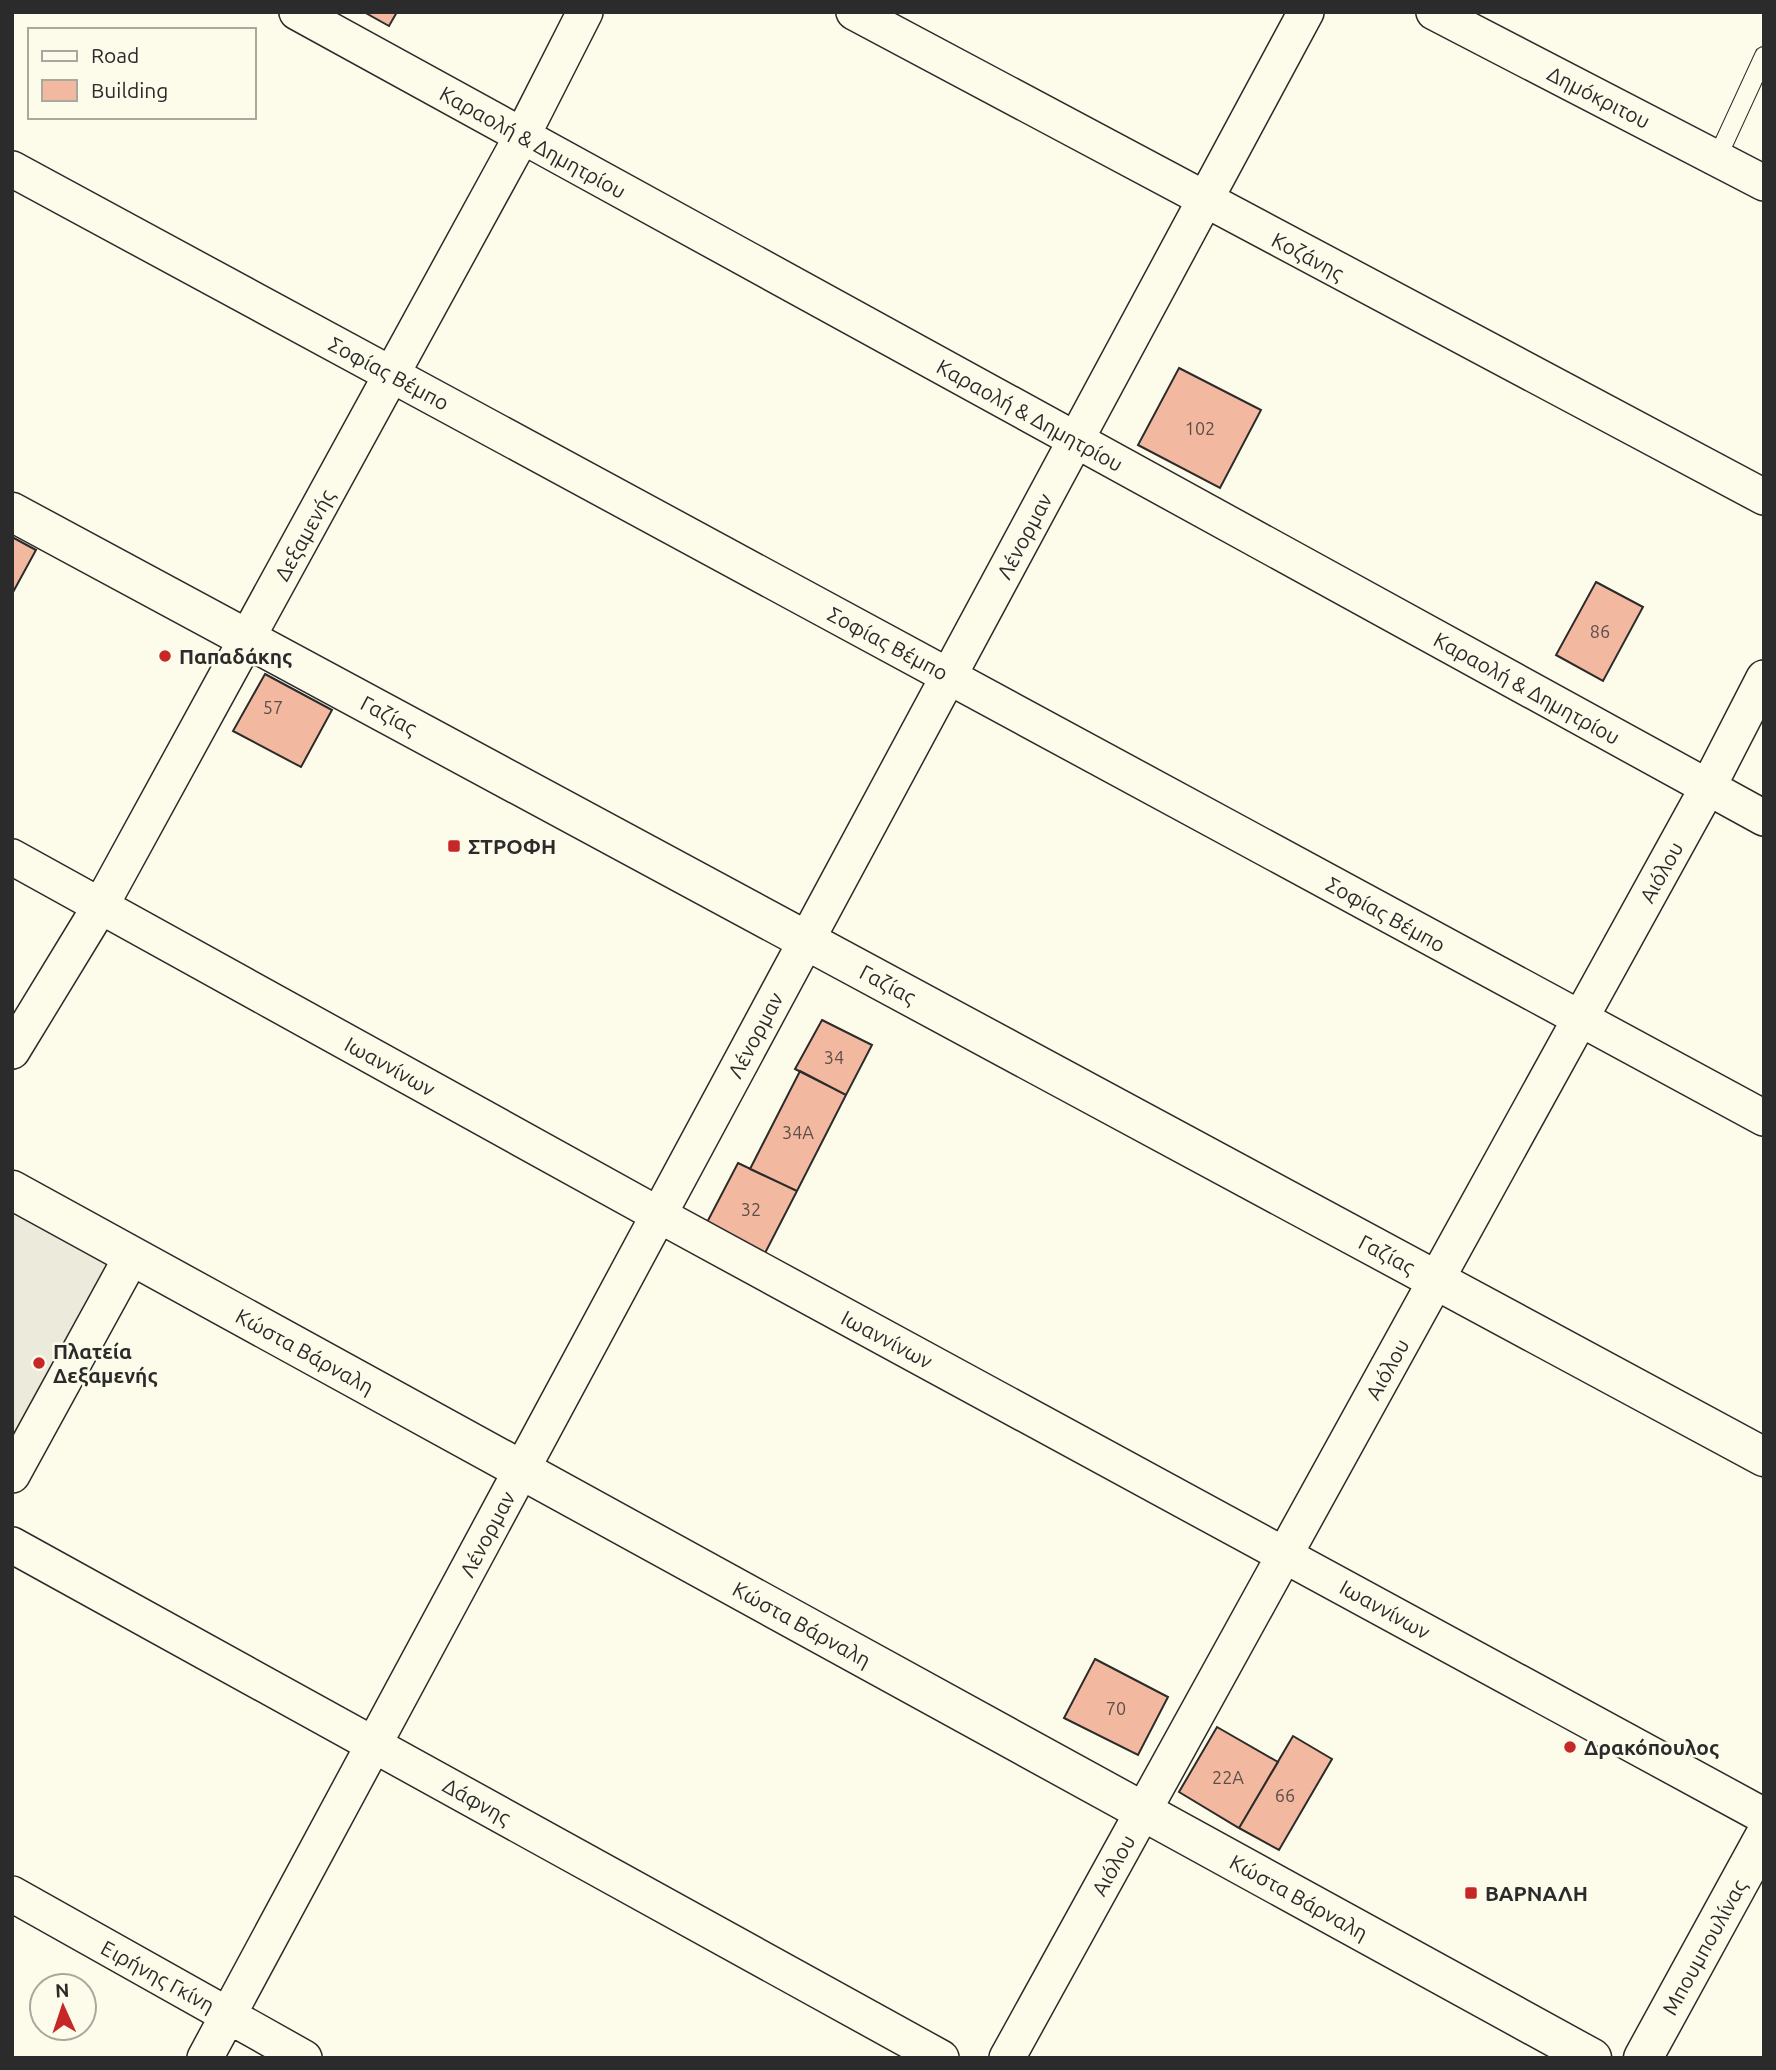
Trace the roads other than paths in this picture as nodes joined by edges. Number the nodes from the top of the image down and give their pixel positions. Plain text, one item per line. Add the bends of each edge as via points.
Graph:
1 (297, 12) edge
2 (585, 12) edge
3 (854, 12) edge
4 (1306, 12) edge
5 (1434, 12) edge
6 (1764, 56) edge
7 (522, 136) junction
8 (1717, 158) junction
9 (12, 169) edge
10 (1764, 183) edge
11 (1204, 202) junction
12 (391, 374) junction
13 (1075, 440) junction
14 (1764, 497) edge
15 (12, 512) edge
16 (247, 639) junction
17 (949, 676) junction
18 (1764, 678) edge
19 (1708, 787) junction
20 (1764, 818) edge
21 (12, 857) edge
22 (101, 905) junction
23 (806, 940) junction
24 (1580, 1020) junction
25 (12, 1051) edge
26 (1764, 1118) edge
27 (12, 1190) edge
28 (659, 1215) junction
29 (132, 1256) junction
30 (1436, 1280) junction
31 (1764, 1457) edge
32 (521, 1470) junction
33 (12, 1475) edge
34 (12, 1545) edge
35 (1284, 1555) junction
36 (374, 1744) junction
37 (1143, 1811) junction
38 (1764, 1816) edge
39 (1764, 1837) edge
40 (12, 1894) edge
41 (228, 2015) junction
42 (205, 2058) edge
43 (304, 2058) edge
44 (941, 2058) edge
45 (1007, 2058) edge
46 (1592, 2058) edge
47 (1643, 2058) edge

1 - 7 street, Καραολή & Δημητρίου
2 - 7 street, Δεξαμενής
3 - 11 street, Κοζάνης
4 - 11 street, Λένορμαν
5 - 8 street, Δημόκριτου
6 - 8 lane
7 - 12 street, Δεξαμενής
7 - 13 street, Καραολή & Δημητρίου
8 - 10 street, Δημόκριτου
9 - 12 street, Σοφίας Βέμπο
11 - 13 street, Λένορμαν
11 - 14 street, Κοζάνης
12 - 16 street, Δεξαμενής
12 - 17 street, Σοφίας Βέμπο
13 - 17 street, Λένορμαν
13 - 19 street, Καραολή & Δημητρίου
15 - 16 street, Γαζίας
16 - 22 street, Δεξαμενής
16 - 23 street, Γαζίας
17 - 23 street, Λένορμαν
17 - 24 street, Σοφίας Βέμπο
18 - 19 street, Αιόλου
19 - 20 street, Καραολή & Δημητρίου
19 - 24 street, Αιόλου
21 - 22 street, Ιωαννίνων
22 - 25 street, Δεξαμενής
22 - 28 street, Ιωαννίνων
23 - 28 street, Λένορμαν
23 - 30 street, Γαζίας
24 - 26 street, Σοφίας Βέμπο
24 - 30 street, Αιόλου
27 - 29 street, Κώστα Βάρναλη
28 - 32 street, Λένορμαν
28 - 35 street, Ιωαννίνων
29 - 32 street, Κώστα Βάρναλη
29 - 33 street
30 - 31 street, Γαζίας
30 - 35 street, Αιόλου
32 - 36 street, Λένορμαν
32 - 37 street, Κώστα Βάρναλη
34 - 36 street, Δάφνης
35 - 37 street, Αιόλου
35 - 38 street, Ιωαννίνων
36 - 41 street, Λένορμαν
36 - 44 street, Δάφνης
37 - 45 street, Αιόλου
37 - 46 street, Κώστα Βάρναλη
39 - 47 street, Μπουμπουλίνας
40 - 41 street, Ειρήνης Γκίνη
41 - 42 street, Λένορμαν
41 - 43 street, Ειρήνης Γκίνη

